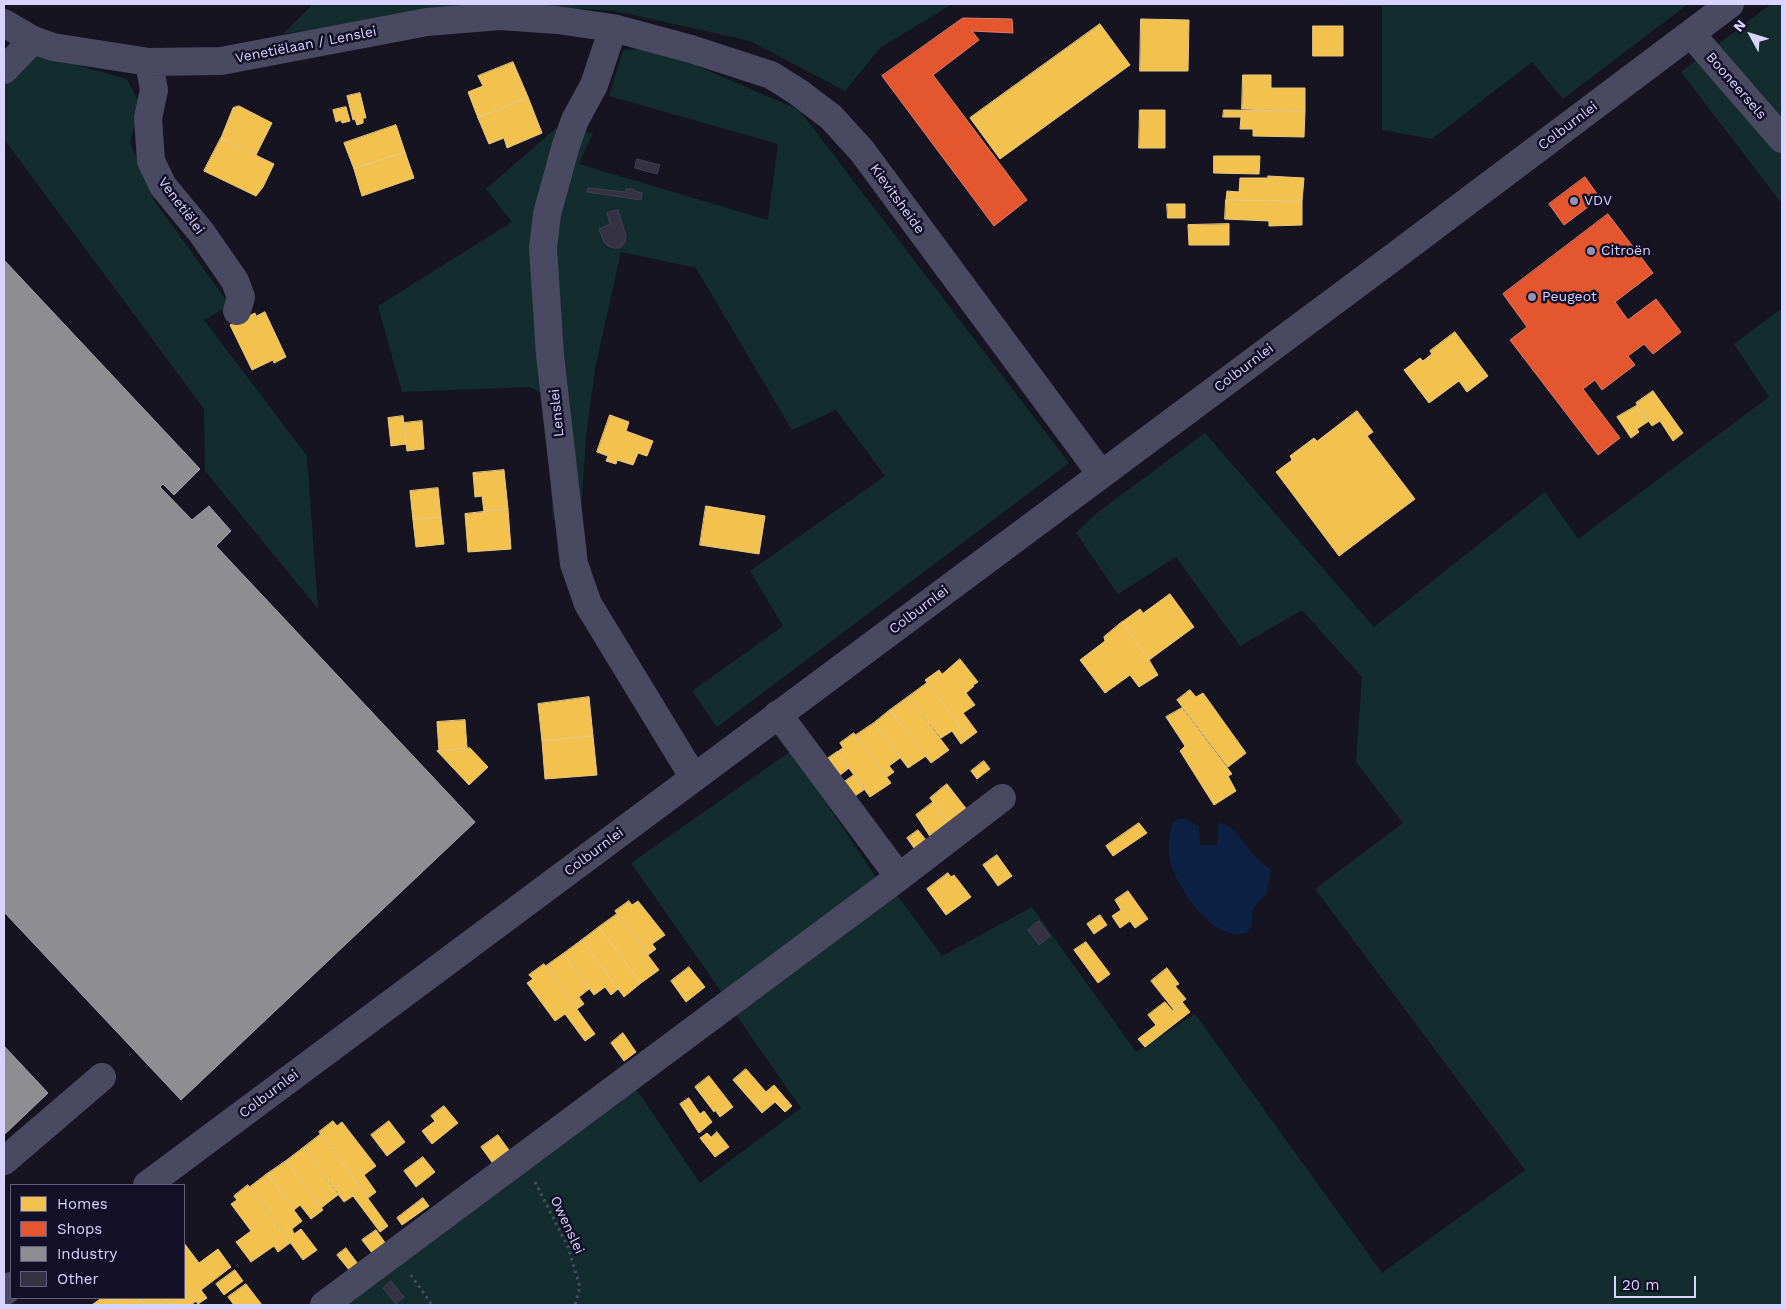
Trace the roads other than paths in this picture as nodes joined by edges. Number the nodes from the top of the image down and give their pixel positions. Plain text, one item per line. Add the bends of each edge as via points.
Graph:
1 (1730, 4) edge
2 (4, 23) edge
3 (614, 28) junction
4 (1691, 34) junction
5 (33, 40) junction
6 (149, 62) junction
7 (4, 70) edge
8 (1782, 139) edge
9 (238, 311) dead end
10 (1101, 474) junction
11 (778, 714) junction
12 (694, 778) junction
13 (1002, 798) dead end
14 (899, 877) junction
15 (102, 1077) dead end
16 (4, 1161) edge
17 (148, 1184) edge
18 (324, 1305) edge

1 - 4 street, Colburnlei
2 - 5 street, Venetiëlaan / Lenslei
3 - 6 street, Venetiëlaan / Lenslei via 500,16 426,22 221,61
3 - 10 street, Kievitsheide via 771,75 831,117 862,151
3 - 12 street, Lenslei via 594,85 575,120 547,214 543,248 550,354 574,564 588,604
4 - 8 street, Booneersels
4 - 10 street, Colburnlei
5 - 6 street, Venetiëlaan / Lenslei via 53,47
5 - 7 street
6 - 9 street, Venetiëlei via 154,90 148,118 151,161 163,186 235,281 241,297
10 - 11 street, Colburnlei
11 - 12 street, Colburnlei
11 - 14 street
12 - 17 street, Colburnlei
13 - 14 street
14 - 18 street
15 - 16 street

